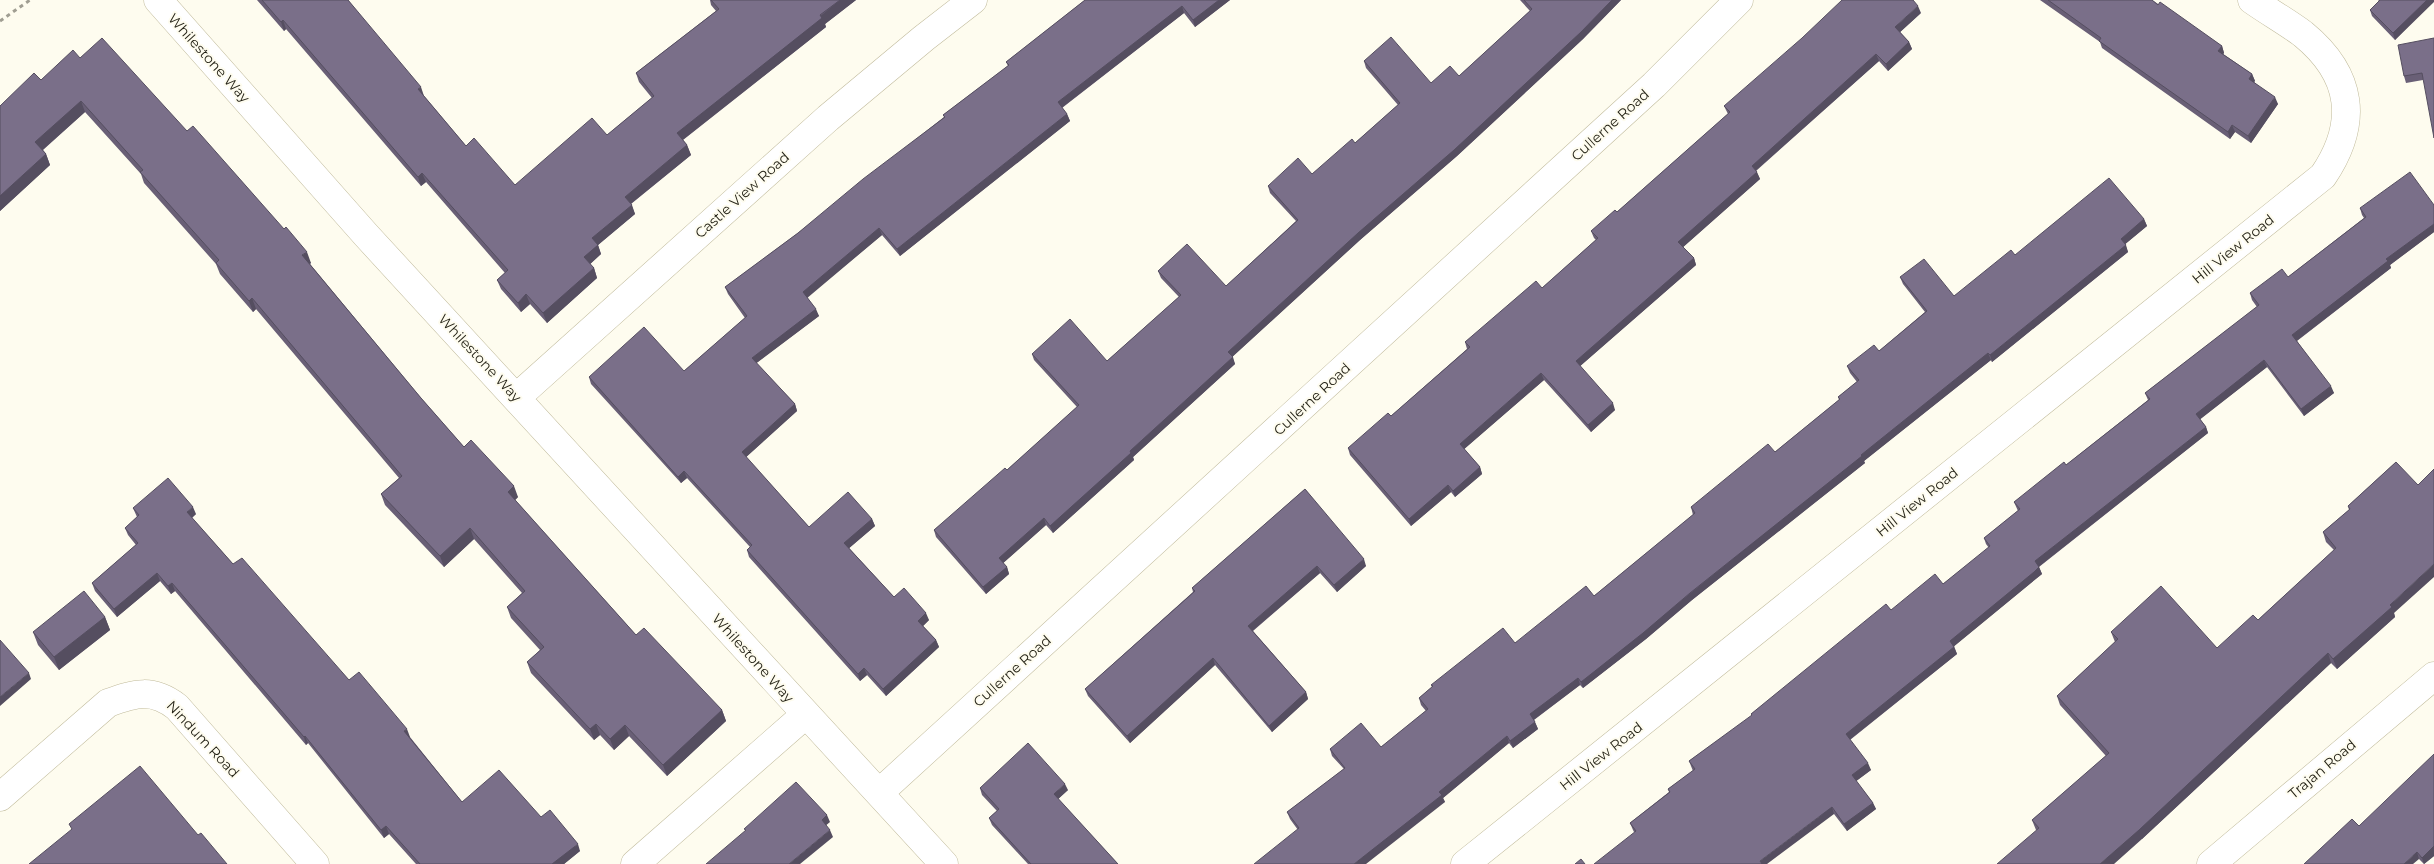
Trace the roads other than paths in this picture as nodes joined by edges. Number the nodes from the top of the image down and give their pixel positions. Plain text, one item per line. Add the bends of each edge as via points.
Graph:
1 (158, 0) edge
2 (973, 0) edge
3 (1739, 0) edge
4 (2252, 0) edge
5 (517, 397) junction
6 (2434, 676) edge
7 (805, 715) junction
8 (879, 793) junction
9 (0, 797) edge
10 (315, 864) edge
11 (635, 864) edge
12 (944, 864) edge
13 (1466, 864) edge
14 (2211, 864) edge

1 - 5 street, Whilestone Way via 366,235
2 - 5 street, Castle View Road via 828,118
3 - 8 street, Cullerne Road via 1654,84
4 - 13 street, Hill View Road via 2302,34 2326,57 2343,86 2347,100 2346,124 2335,158 2323,176
5 - 7 street, Whilestone Way
6 - 14 street, Trajan Road
7 - 8 street, Whilestone Way
7 - 11 street, Whilestone Way
8 - 12 street, Whilestone Way
9 - 10 street, Nindum Road via 108,703 145,693 162,696 177,707

